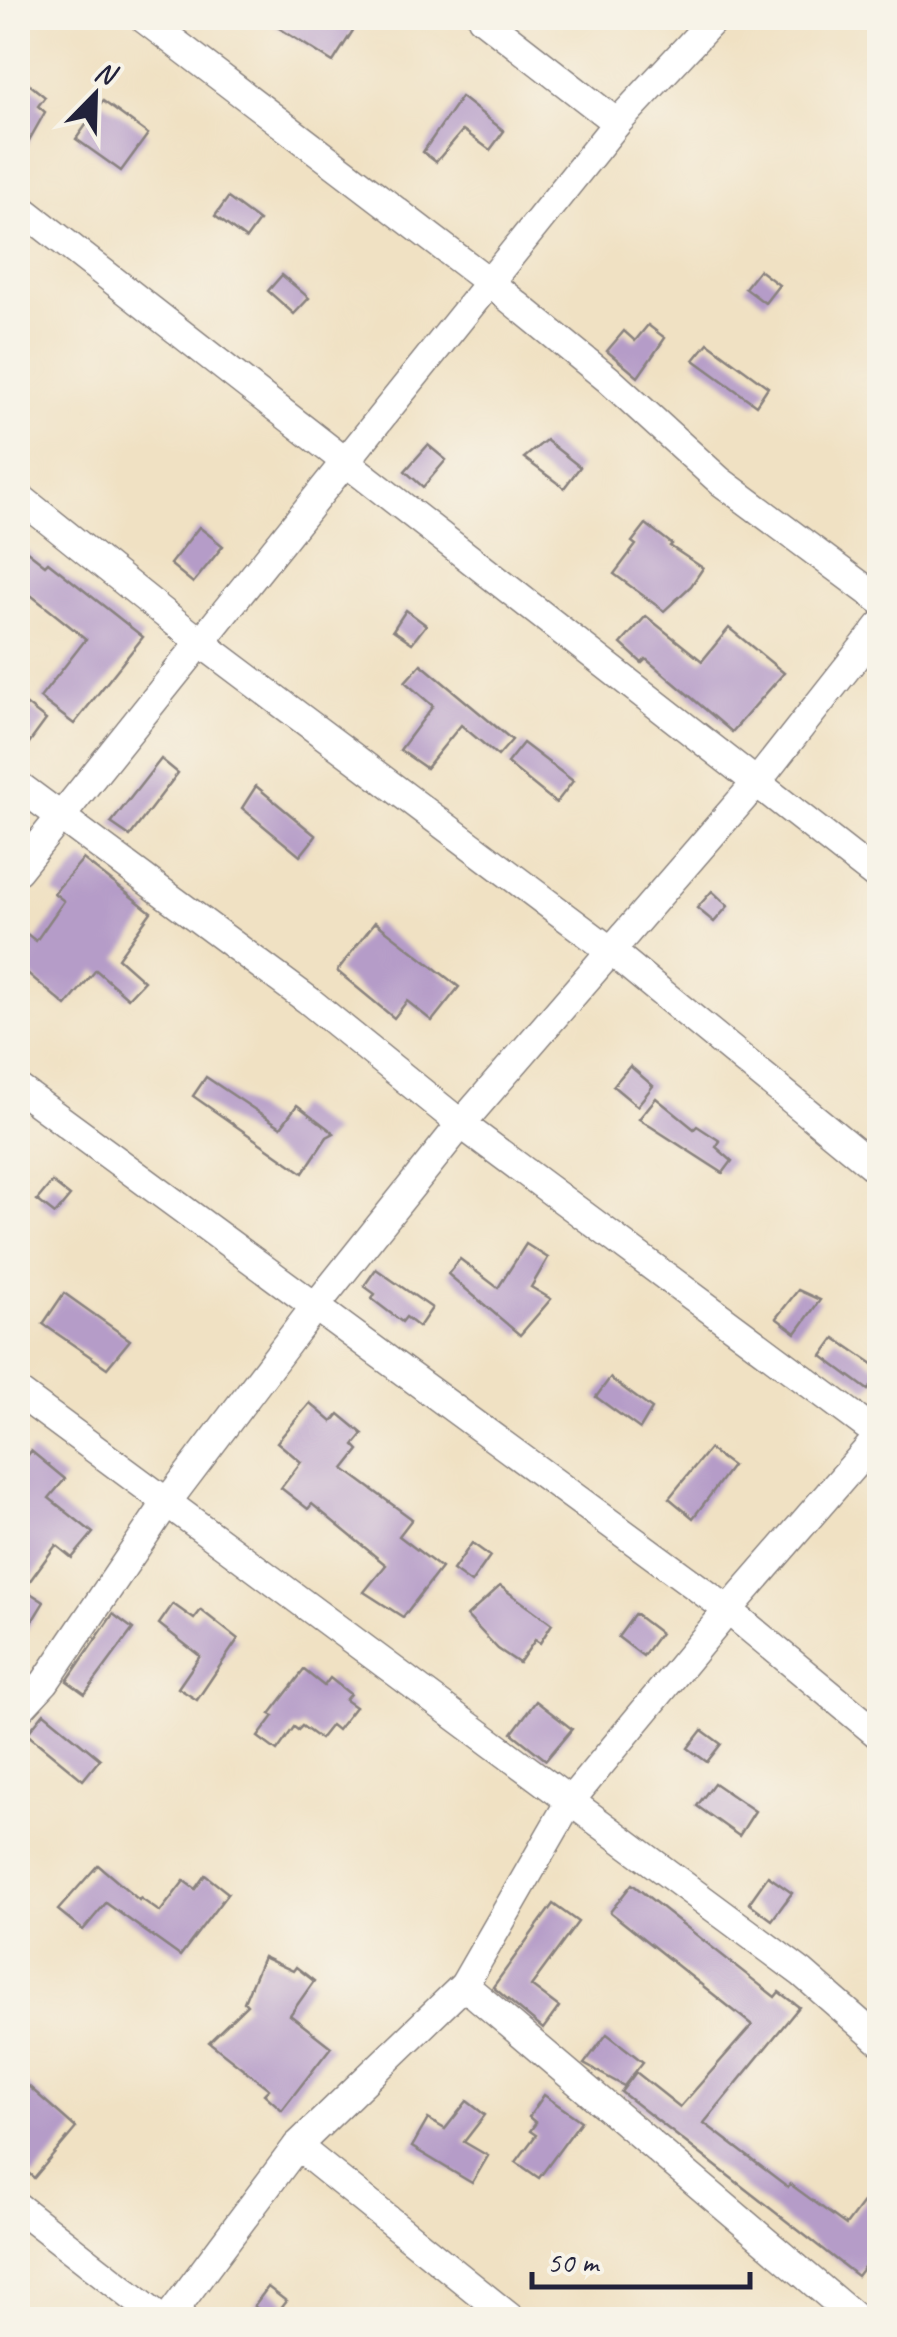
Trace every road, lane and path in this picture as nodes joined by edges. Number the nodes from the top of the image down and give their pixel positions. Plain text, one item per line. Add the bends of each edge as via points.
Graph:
1 (143, 18) edge
2 (482, 18) edge
3 (715, 18) edge
4 (616, 123) junction
5 (18, 206) edge
6 (489, 282) junction
7 (345, 462) junction
8 (18, 496) edge
9 (880, 600) edge
10 (880, 626) edge
11 (200, 642) junction
12 (757, 782) junction
13 (18, 786) edge
14 (59, 818) junction
15 (18, 870) edge
16 (880, 879) edge
17 (611, 951) junction
18 (18, 1088) edge
19 (462, 1124) junction
20 (880, 1172) edge
21 (314, 1308) junction
22 (18, 1392) edge
23 (879, 1435) edge
24 (167, 1502) junction
25 (728, 1610) junction
26 (18, 1711) edge
27 (880, 1736) edge
28 (570, 1801) junction
29 (464, 1985) junction
30 (880, 2041) edge
31 (297, 2146) junction
32 (18, 2208) edge
33 (165, 2320) edge
34 (513, 2320) edge
35 (858, 2320) edge

1 - 6 street
2 - 4 street
3 - 4 street
4 - 6 street
5 - 7 street
6 - 7 street
6 - 9 street via 720,481
7 - 11 street
7 - 12 street
8 - 11 street
10 - 12 street
11 - 14 street
11 - 17 street
12 - 16 street
12 - 17 street
13 - 14 street
14 - 15 street
14 - 19 street via 308,1000
17 - 19 street
17 - 20 street
18 - 21 street
19 - 21 street
19 - 23 street
21 - 24 street
21 - 25 street
22 - 24 street
23 - 25 street
24 - 26 street
24 - 28 street
25 - 27 street
25 - 28 street
28 - 29 street
28 - 30 street via 802,1973
29 - 31 street
29 - 35 street
31 - 33 street
31 - 34 street
32 - 33 street

